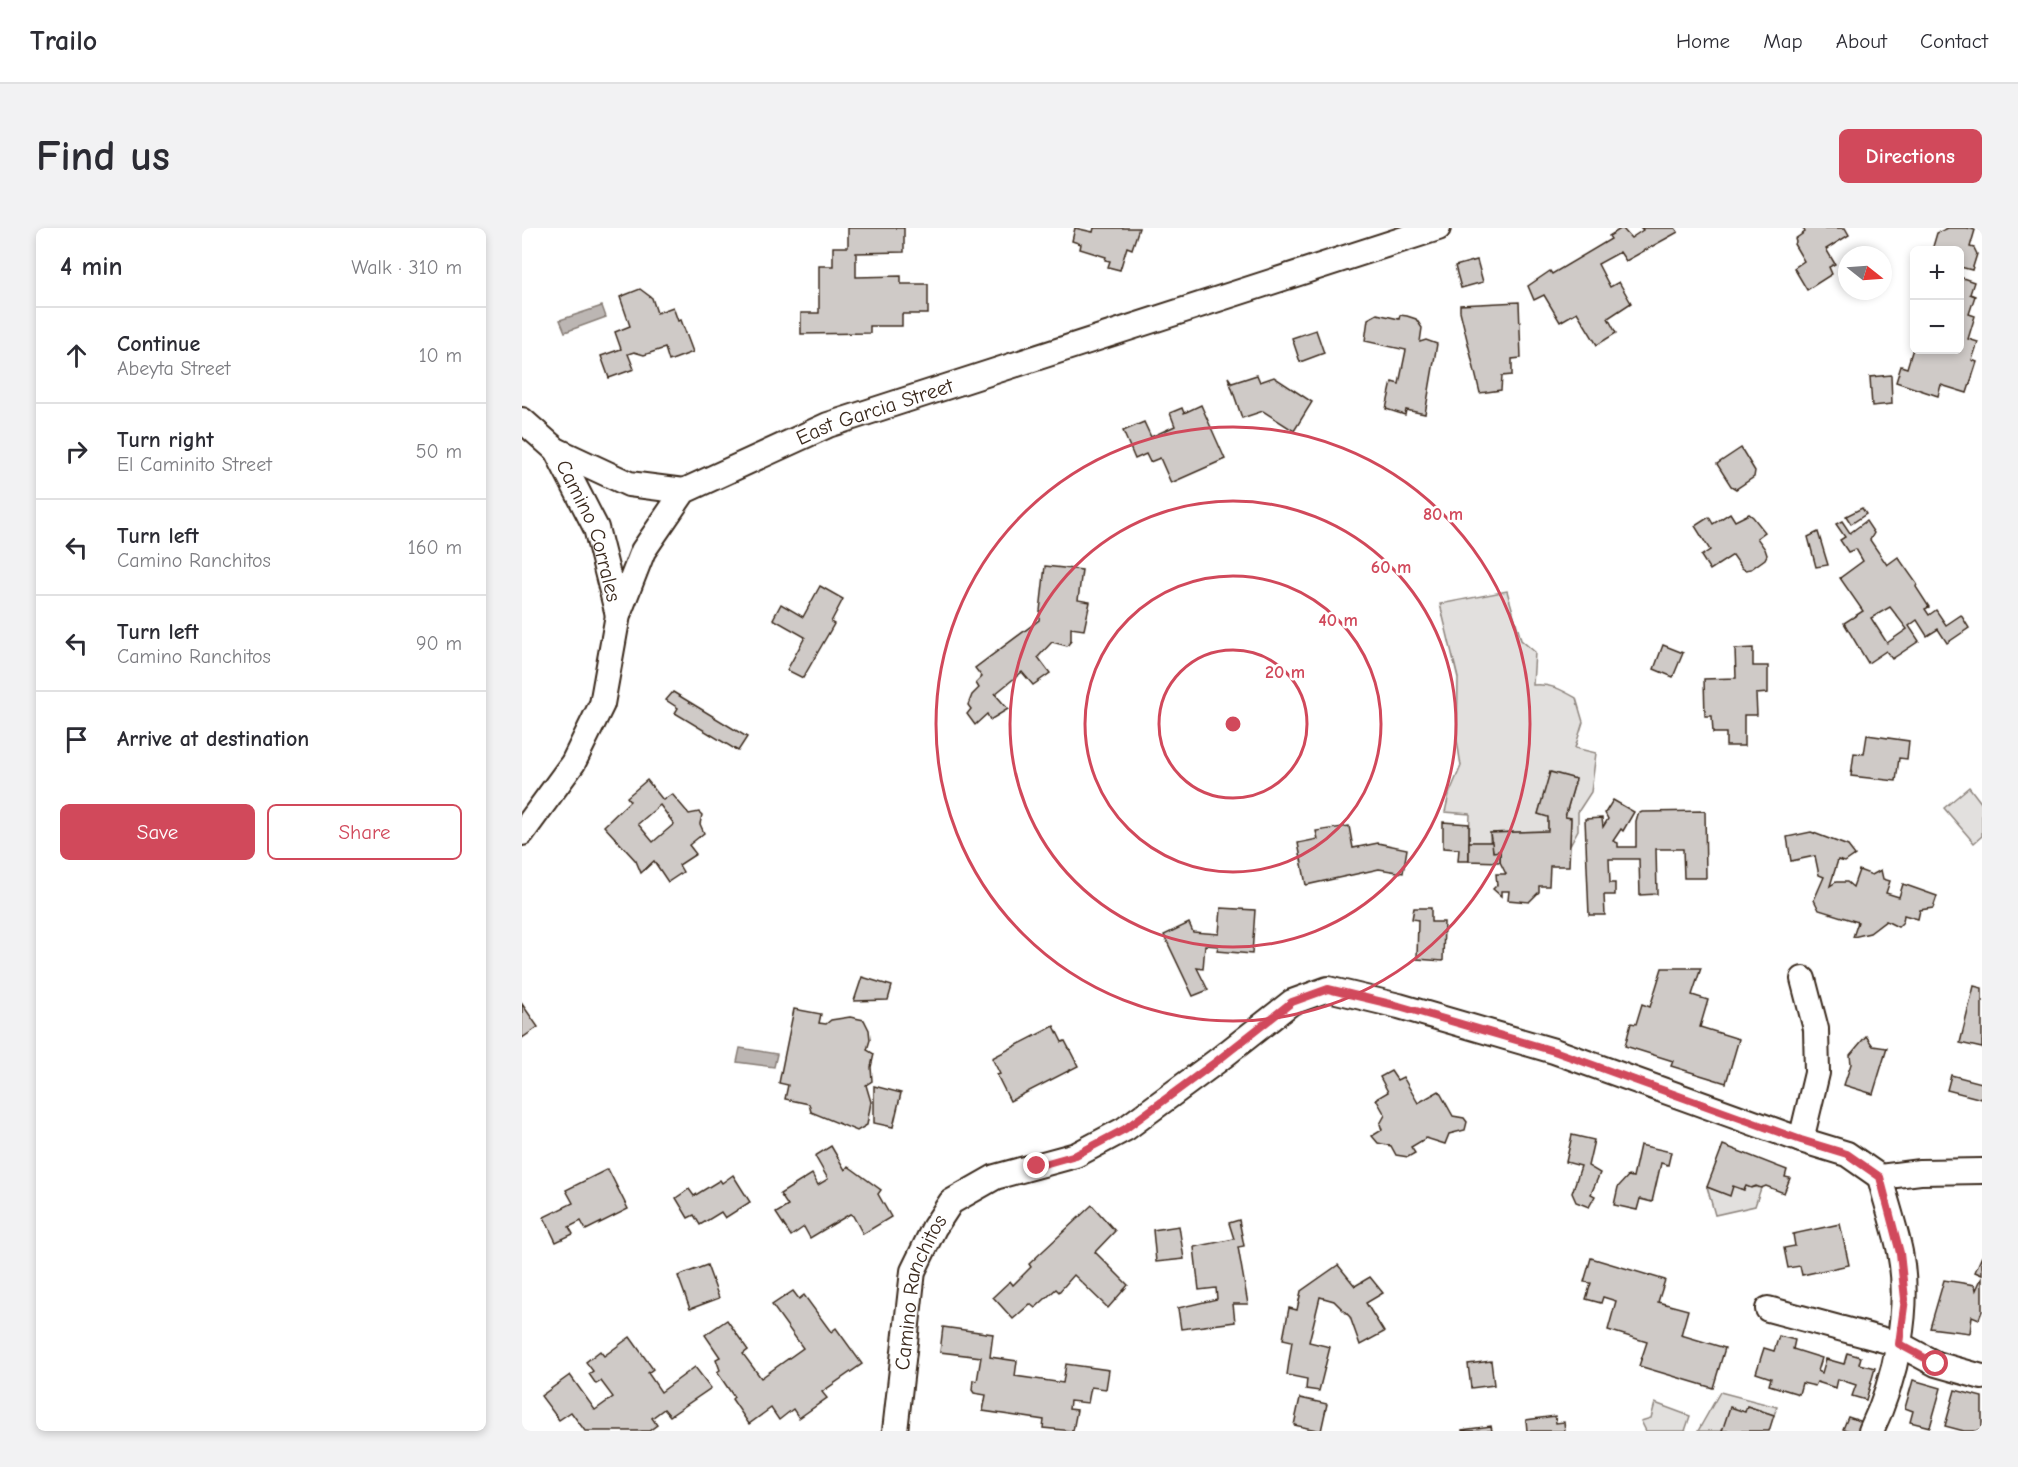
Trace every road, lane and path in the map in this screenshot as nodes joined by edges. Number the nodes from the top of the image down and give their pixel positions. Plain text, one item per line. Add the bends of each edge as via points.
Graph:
1 (1438, 228) edge
2 (522, 420) edge
3 (555, 450) junction
4 (684, 491) junction
5 (618, 615) junction
6 (522, 833) edge
7 (1803, 979) dead end
8 (1801, 1140) junction
9 (1982, 1171) edge
10 (1880, 1177) junction
11 (1768, 1309) dead end
12 (1899, 1344) junction
13 (1982, 1377) edge
14 (895, 1431) edge
15 (1871, 1431) edge

1 - 4 street, East Garcia Street via 828,425
2 - 3 street, Camino Corrales
3 - 4 street, Camino Corrales via 629,484
3 - 5 street, Camino Corrales via 596,528
4 - 5 street via 644,551
5 - 6 street via 602,704 573,763
7 - 8 street via 1816,1029 1817,1073
8 - 10 street, Camino Ranchitos via 1847,1154
8 - 14 street, Camino Ranchitos via 1554,1051 1328,989 1292,1002 1125,1129 1076,1155 995,1177 951,1202 913,1271
9 - 10 street
10 - 12 street via 1900,1253 1905,1299
11 - 12 street
12 - 13 street via 1936,1364
12 - 15 street via 1882,1409

